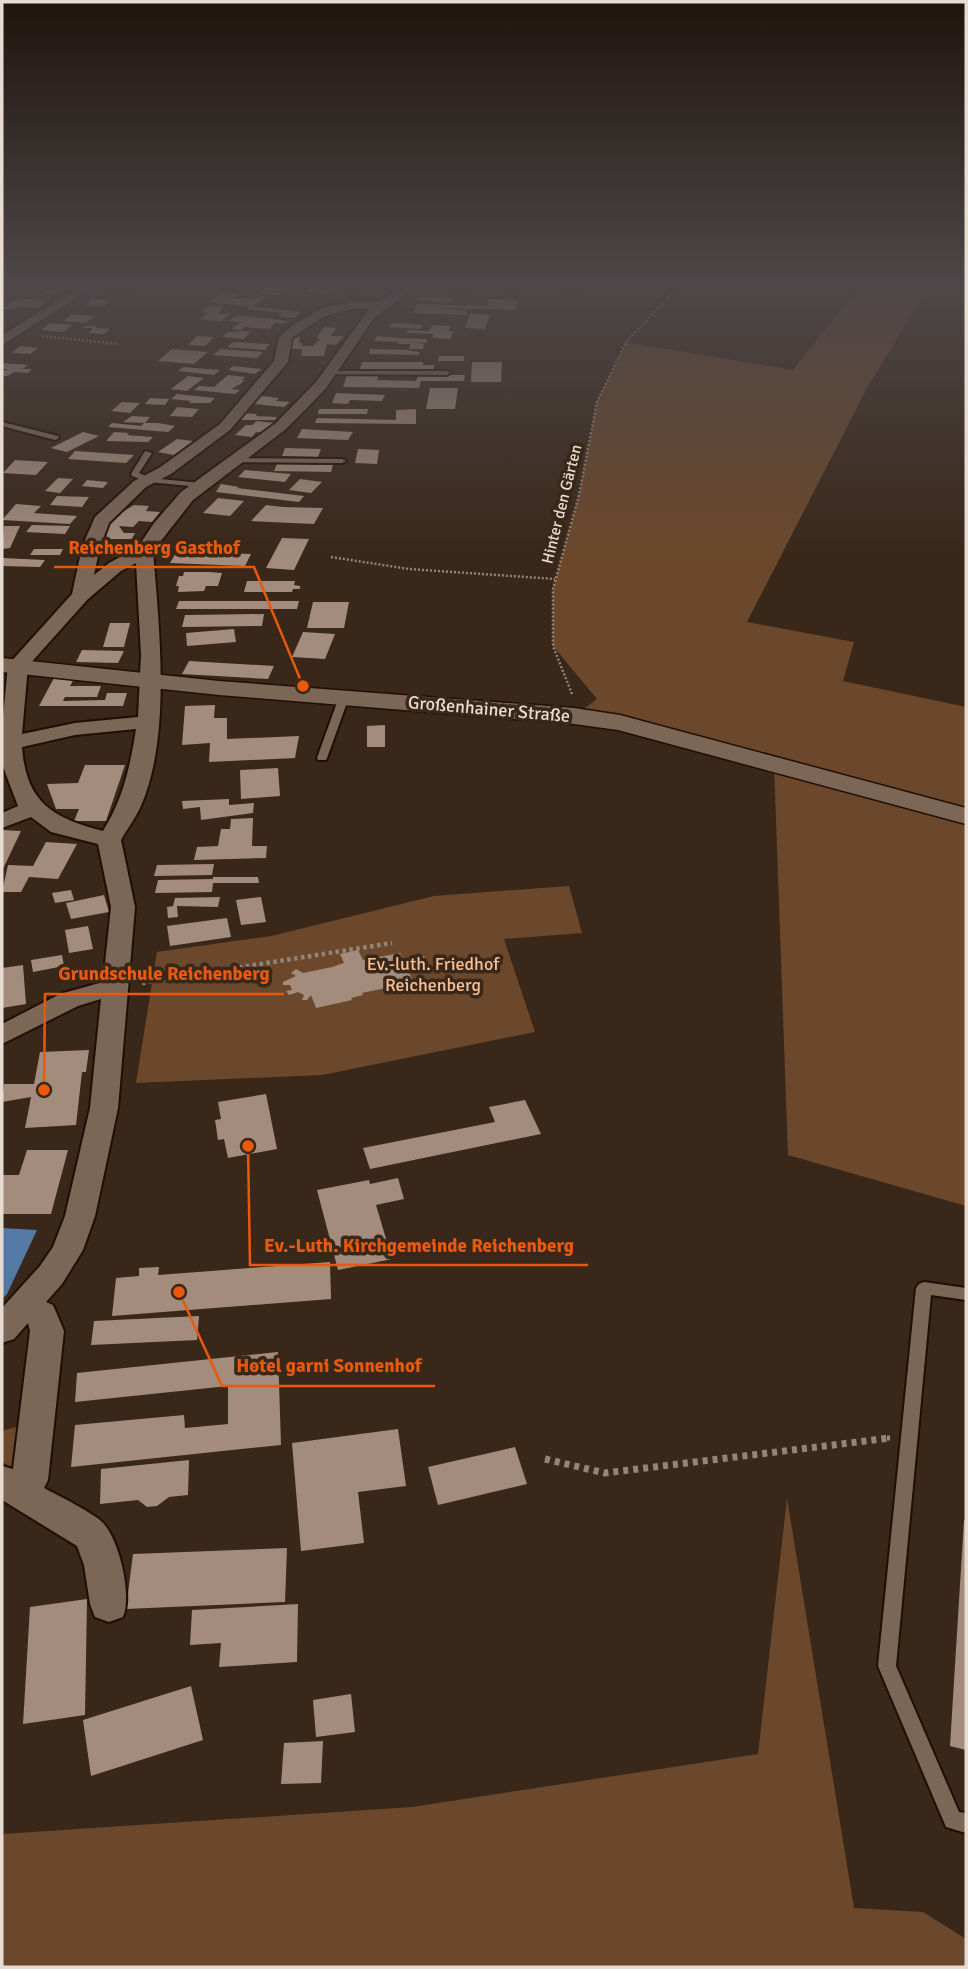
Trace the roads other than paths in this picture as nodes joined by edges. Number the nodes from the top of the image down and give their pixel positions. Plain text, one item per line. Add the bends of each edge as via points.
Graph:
1 (270, 374) edge
2 (327, 374) edge
3 (240, 407) junction
4 (205, 422) dead end
5 (2, 424) edge
6 (55, 438) dead end
7 (148, 453) dead end
8 (234, 460) junction
9 (342, 461) dead end
10 (148, 480) junction
11 (201, 485) junction
12 (144, 551) junction
13 (81, 596) junction
14 (10, 665) edge
15 (150, 682) junction
16 (344, 697) junction
17 (148, 722) junction
18 (8, 756) edge
19 (322, 758) dead end
20 (32, 808) junction
21 (966, 816) edge
22 (2, 821) edge
23 (109, 840) junction
24 (117, 986) junction
25 (2, 1035) edge
26 (966, 1294) edge
27 (12, 1318) edge
28 (10, 1486) edge
29 (109, 1604) dead end
30 (966, 1823) edge

1 - 3 street
2 - 8 street via 281,426
3 - 4 street
3 - 10 street via 203,445
5 - 6 lane
7 - 10 lane via 135,474
8 - 9 lane
8 - 11 street
10 - 11 lane
10 - 13 street via 101,521
11 - 12 street via 160,527
12 - 13 street via 115,567
12 - 15 street
13 - 14 street
14 - 15 street, Großenhainer Straße
14 - 18 street
15 - 16 street, Großenhainer Straße
15 - 17 street
16 - 19 lane
16 - 21 street, Großenhainer Straße via 620,723
17 - 18 street via 75,729
17 - 23 street via 130,807
18 - 20 street
20 - 22 street
20 - 23 street via 59,827
23 - 24 street via 123,907
24 - 25 street via 69,1000
24 - 27 street via 104,1108 80,1216 51,1275
26 - 30 lane via 925,1288 887,1666 953,1820
27 - 28 street via 41,1314 47,1331 30,1480
28 - 29 street via 91,1535 103,1565

